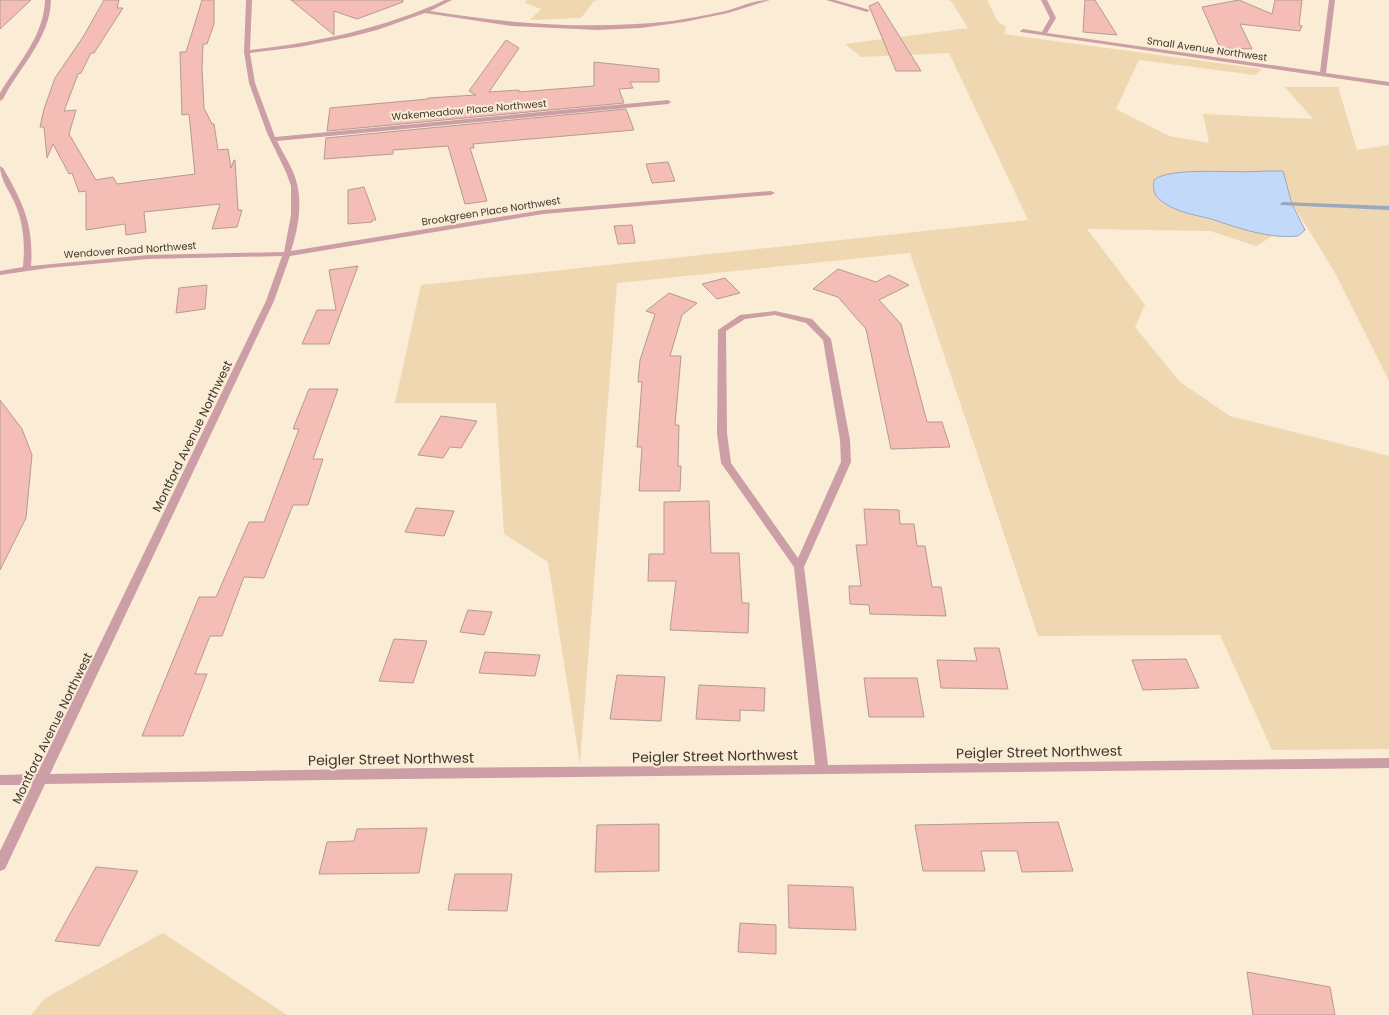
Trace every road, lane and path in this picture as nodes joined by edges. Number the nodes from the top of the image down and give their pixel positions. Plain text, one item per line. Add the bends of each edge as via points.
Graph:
1 (48, 0) edge
2 (249, 0) edge
3 (449, 0) edge
4 (767, 0) edge
5 (829, 0) edge
6 (1044, 0) edge
7 (1332, 0) edge
8 (867, 10) dead end
9 (427, 12) junction
10 (1023, 31) dead end
11 (1044, 34) junction
12 (247, 52) junction
13 (1323, 75) junction
14 (1389, 84) edge
15 (0, 99) edge
16 (668, 102) dead end
17 (273, 139) junction
18 (0, 168) edge
19 (771, 193) dead end
20 (287, 254) junction
21 (27, 269) junction
22 (0, 273) edge
23 (799, 567) junction
24 (1389, 763) edge
25 (822, 770) junction
26 (41, 779) junction
27 (0, 780) edge
28 (0, 865) edge

1 - 15 street via 46,19 35,43
2 - 12 street, Montford Avenue Northwest
3 - 9 street
4 - 9 street via 688,20 601,28 527,26
5 - 8 street
6 - 11 street via 1053,18
7 - 13 street
9 - 12 street via 385,27 335,40
10 - 11 street, Small Avenue Northwest
11 - 13 street, Small Avenue Northwest
12 - 17 street, Montford Avenue Northwest via 249,74
13 - 14 street, Small Avenue Northwest
16 - 17 street, Wakemeadow Place Northwest
17 - 20 street, Montford Avenue Northwest via 294,186 295,221
18 - 21 street via 14,191 26,219 29,249
19 - 20 street, Brookgreen Place Northwest via 543,212
20 - 21 street, Wendover Road Northwest via 148,257
20 - 26 street, Montford Avenue Northwest via 270,301
21 - 22 street, Wendover Road Northwest
23 - 23 street via 846,462 845,440 827,339 809,321 775,313 743,317 722,330 722,433 726,463
23 - 25 street
24 - 25 street, Peigler Street Northwest
25 - 26 street, Peigler Street Northwest
26 - 27 street, Peigler Street Northwest
26 - 28 street, Montford Avenue Northwest

